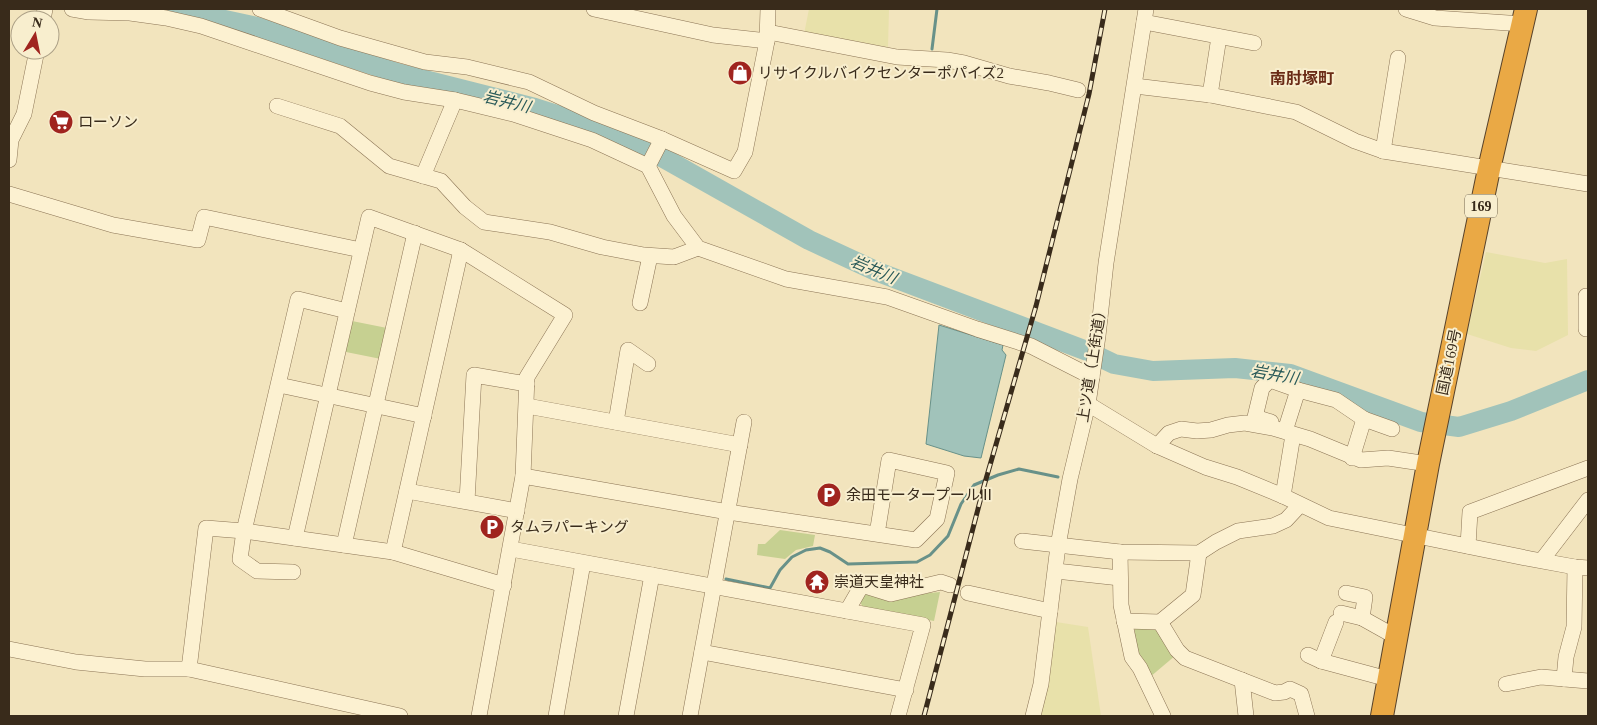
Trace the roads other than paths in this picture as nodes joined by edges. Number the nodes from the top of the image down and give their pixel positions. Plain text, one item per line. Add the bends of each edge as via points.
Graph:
1 (72, 9) edge
2 (260, 9) edge
3 (594, 9) edge
4 (768, 9) edge
5 (1406, 9) edge
6 (1145, 16) edge
7 (1525, 16) edge
8 (767, 36) junction
9 (1220, 37) junction
10 (1254, 43) dead end
11 (1398, 58) dead end
12 (35, 60) edge
13 (1135, 86) junction
14 (1078, 90) dead end
15 (1210, 94) junction
16 (455, 100) junction
17 (277, 106) dead end
18 (10, 140) edge
19 (661, 141) junction
20 (1383, 151) junction
21 (9, 160) edge
22 (649, 164) junction
23 (1489, 169) junction
24 (423, 176) junction
25 (1588, 184) edge
26 (9, 194) edge
27 (415, 233) junction
28 (698, 248) junction
29 (361, 250) junction
30 (461, 250) junction
31 (650, 256) junction
32 (1586, 296) dead end
33 (640, 303) dead end
34 (347, 311) junction
35 (1588, 329) edge
36 (648, 364) dead end
37 (1092, 377) junction
38 (528, 384) junction
39 (279, 385) junction
40 (1298, 390) junction
41 (328, 396) junction
42 (1088, 404) junction
43 (376, 406) junction
44 (527, 406) junction
45 (424, 416) junction
46 (1364, 419) junction
47 (616, 422) junction
48 (744, 422) dead end
49 (1392, 429) dead end
50 (1283, 431) junction
51 (740, 445) junction
52 (1157, 446) junction
53 (1352, 458) junction
54 (1428, 464) junction
55 (1588, 468) edge
56 (523, 476) junction
57 (407, 491) junction
58 (1283, 496) junction
59 (1588, 500) edge
60 (467, 502) junction
61 (1300, 505) junction
62 (517, 510) junction
63 (728, 512) junction
64 (244, 531) junction
65 (877, 534) junction
66 (1415, 536) junction
67 (295, 538) junction
68 (1022, 541) dead end
69 (344, 545) junction
70 (1058, 546) junction
71 (1468, 546) junction
72 (511, 550) junction
73 (393, 552) junction
74 (1120, 552) junction
75 (1199, 553) junction
76 (1542, 560) junction
77 (583, 563) junction
78 (1582, 568) edge
79 (1056, 571) junction
80 (293, 572) dead end
81 (652, 575) junction
82 (1120, 578) junction
83 (950, 584) dead end
84 (504, 585) junction
85 (714, 587) junction
86 (968, 593) dead end
87 (1346, 593) dead end
88 (847, 611) junction
89 (1050, 611) junction
90 (1362, 618) junction
91 (1124, 621) junction
92 (1160, 622) junction
93 (1581, 627) edge
94 (1396, 637) junction
95 (9, 648) edge
96 (702, 652) junction
97 (190, 669) junction
98 (1564, 679) junction
99 (1242, 680) junction
100 (1388, 680) junction
101 (1588, 681) edge
102 (1506, 684) dead end
103 (906, 690) junction
104 (400, 716) edge
105 (479, 716) edge
106 (556, 716) edge
107 (626, 716) edge
108 (694, 716) edge
109 (898, 716) edge
110 (1033, 716) edge
111 (1163, 716) edge
112 (1246, 716) edge
113 (1307, 716) edge
114 (1382, 716) edge

1 - 16 street via 130,13 201,26 370,83
2 - 19 street via 340,38 425,62 467,67 529,82
3 - 8 street via 713,35
4 - 8 street
5 - 7 street via 1435,18
6 - 9 street
6 - 13 street, 上ツ道（上街道）
7 - 23 highway, 国道169号 / 169
8 - 14 street via 897,58 947,60
8 - 19 street via 745,152 734,171
9 - 10 street
9 - 15 street
11 - 20 street
12 - 18 street via 24,114
13 - 15 street
13 - 37 street, 上ツ道（上街道） via 1106,263
15 - 20 street via 1296,112 1354,141
16 - 22 street via 513,114 592,140
16 - 24 street
17 - 24 street via 340,126 389,166
18 - 21 street
19 - 22 street
20 - 23 street
22 - 28 street via 674,216
23 - 25 street
23 - 54 highway, 国道169号 / 169
24 - 31 street via 441,181 484,222 550,232
26 - 29 street via 113,226 198,240 204,216
27 - 29 street via 369,217
27 - 30 street
27 - 43 street
28 - 31 street via 674,257
28 - 37 street via 786,278 887,297 1031,346
29 - 34 street
30 - 38 street via 566,315 527,377
30 - 45 street
31 - 33 street
32 - 35 street
34 - 39 street via 298,298
34 - 41 street
36 - 47 street via 628,350
37 - 42 street, 上ツ道（上街道）
38 - 44 street
38 - 60 street via 474,375
39 - 41 street
39 - 64 street
40 - 46 street via 1336,400
40 - 50 street
40 - 50 street via 1270,380 1262,388 1255,417
41 - 43 street
41 - 67 street
42 - 52 street
42 - 70 street, 上ツ道（上街道）
43 - 45 street
43 - 69 street
44 - 47 street
44 - 56 street
45 - 57 street
46 - 49 street
46 - 53 street
47 - 51 street
48 - 51 street
50 - 52 street via 1245,423 1210,430 1181,429 1169,433
50 - 53 street
50 - 58 street
51 - 63 street
52 - 58 street
53 - 54 street via 1388,458
54 - 66 highway, 国道169号 / 169
55 - 71 street via 1470,512
56 - 62 street
56 - 63 street
57 - 60 street
57 - 73 street
58 - 61 street
59 - 76 street
60 - 62 street
61 - 66 street via 1329,518
61 - 75 street via 1286,520 1272,526 1238,531
62 - 72 street
63 - 65 street
63 - 85 street
64 - 67 street
64 - 80 street via 240,559 257,571
64 - 97 street via 206,528
65 - 65 street via 916,540 937,519 947,473 889,460
66 - 71 street
66 - 94 highway, 国道169号 / 169
67 - 69 street
68 - 70 street
69 - 73 street
70 - 74 street
70 - 79 street, 上ツ道（上街道）
71 - 76 street
72 - 77 street
72 - 84 street
73 - 84 street
74 - 75 street
74 - 82 street
75 - 92 street via 1193,595
76 - 78 street
77 - 81 street
77 - 106 street
78 - 93 street
79 - 82 street
79 - 89 street, 上ツ道（上街道）
81 - 85 street
81 - 107 street
82 - 91 street
83 - 88 street via 941,582 891,594 862,584
84 - 105 street
85 - 88 street
85 - 96 street
86 - 89 street
87 - 90 street via 1365,597
88 - 103 street via 923,626
89 - 110 street, 上ツ道（上街道） via 1041,684
90 - 94 street
90 - 100 street via 1338,617 1314,658
91 - 92 street
91 - 111 street via 1132,657
92 - 99 street via 1177,650 1186,658
93 - 98 street via 1566,657
94 - 100 highway, 国道169号 / 169
95 - 97 street via 76,662
96 - 103 street
96 - 108 street
97 - 104 street
98 - 101 street
98 - 102 street via 1541,677
99 - 112 street
99 - 113 street via 1275,693 1290,688 1301,694
100 - 114 highway, 国道169号 / 169
103 - 109 street

